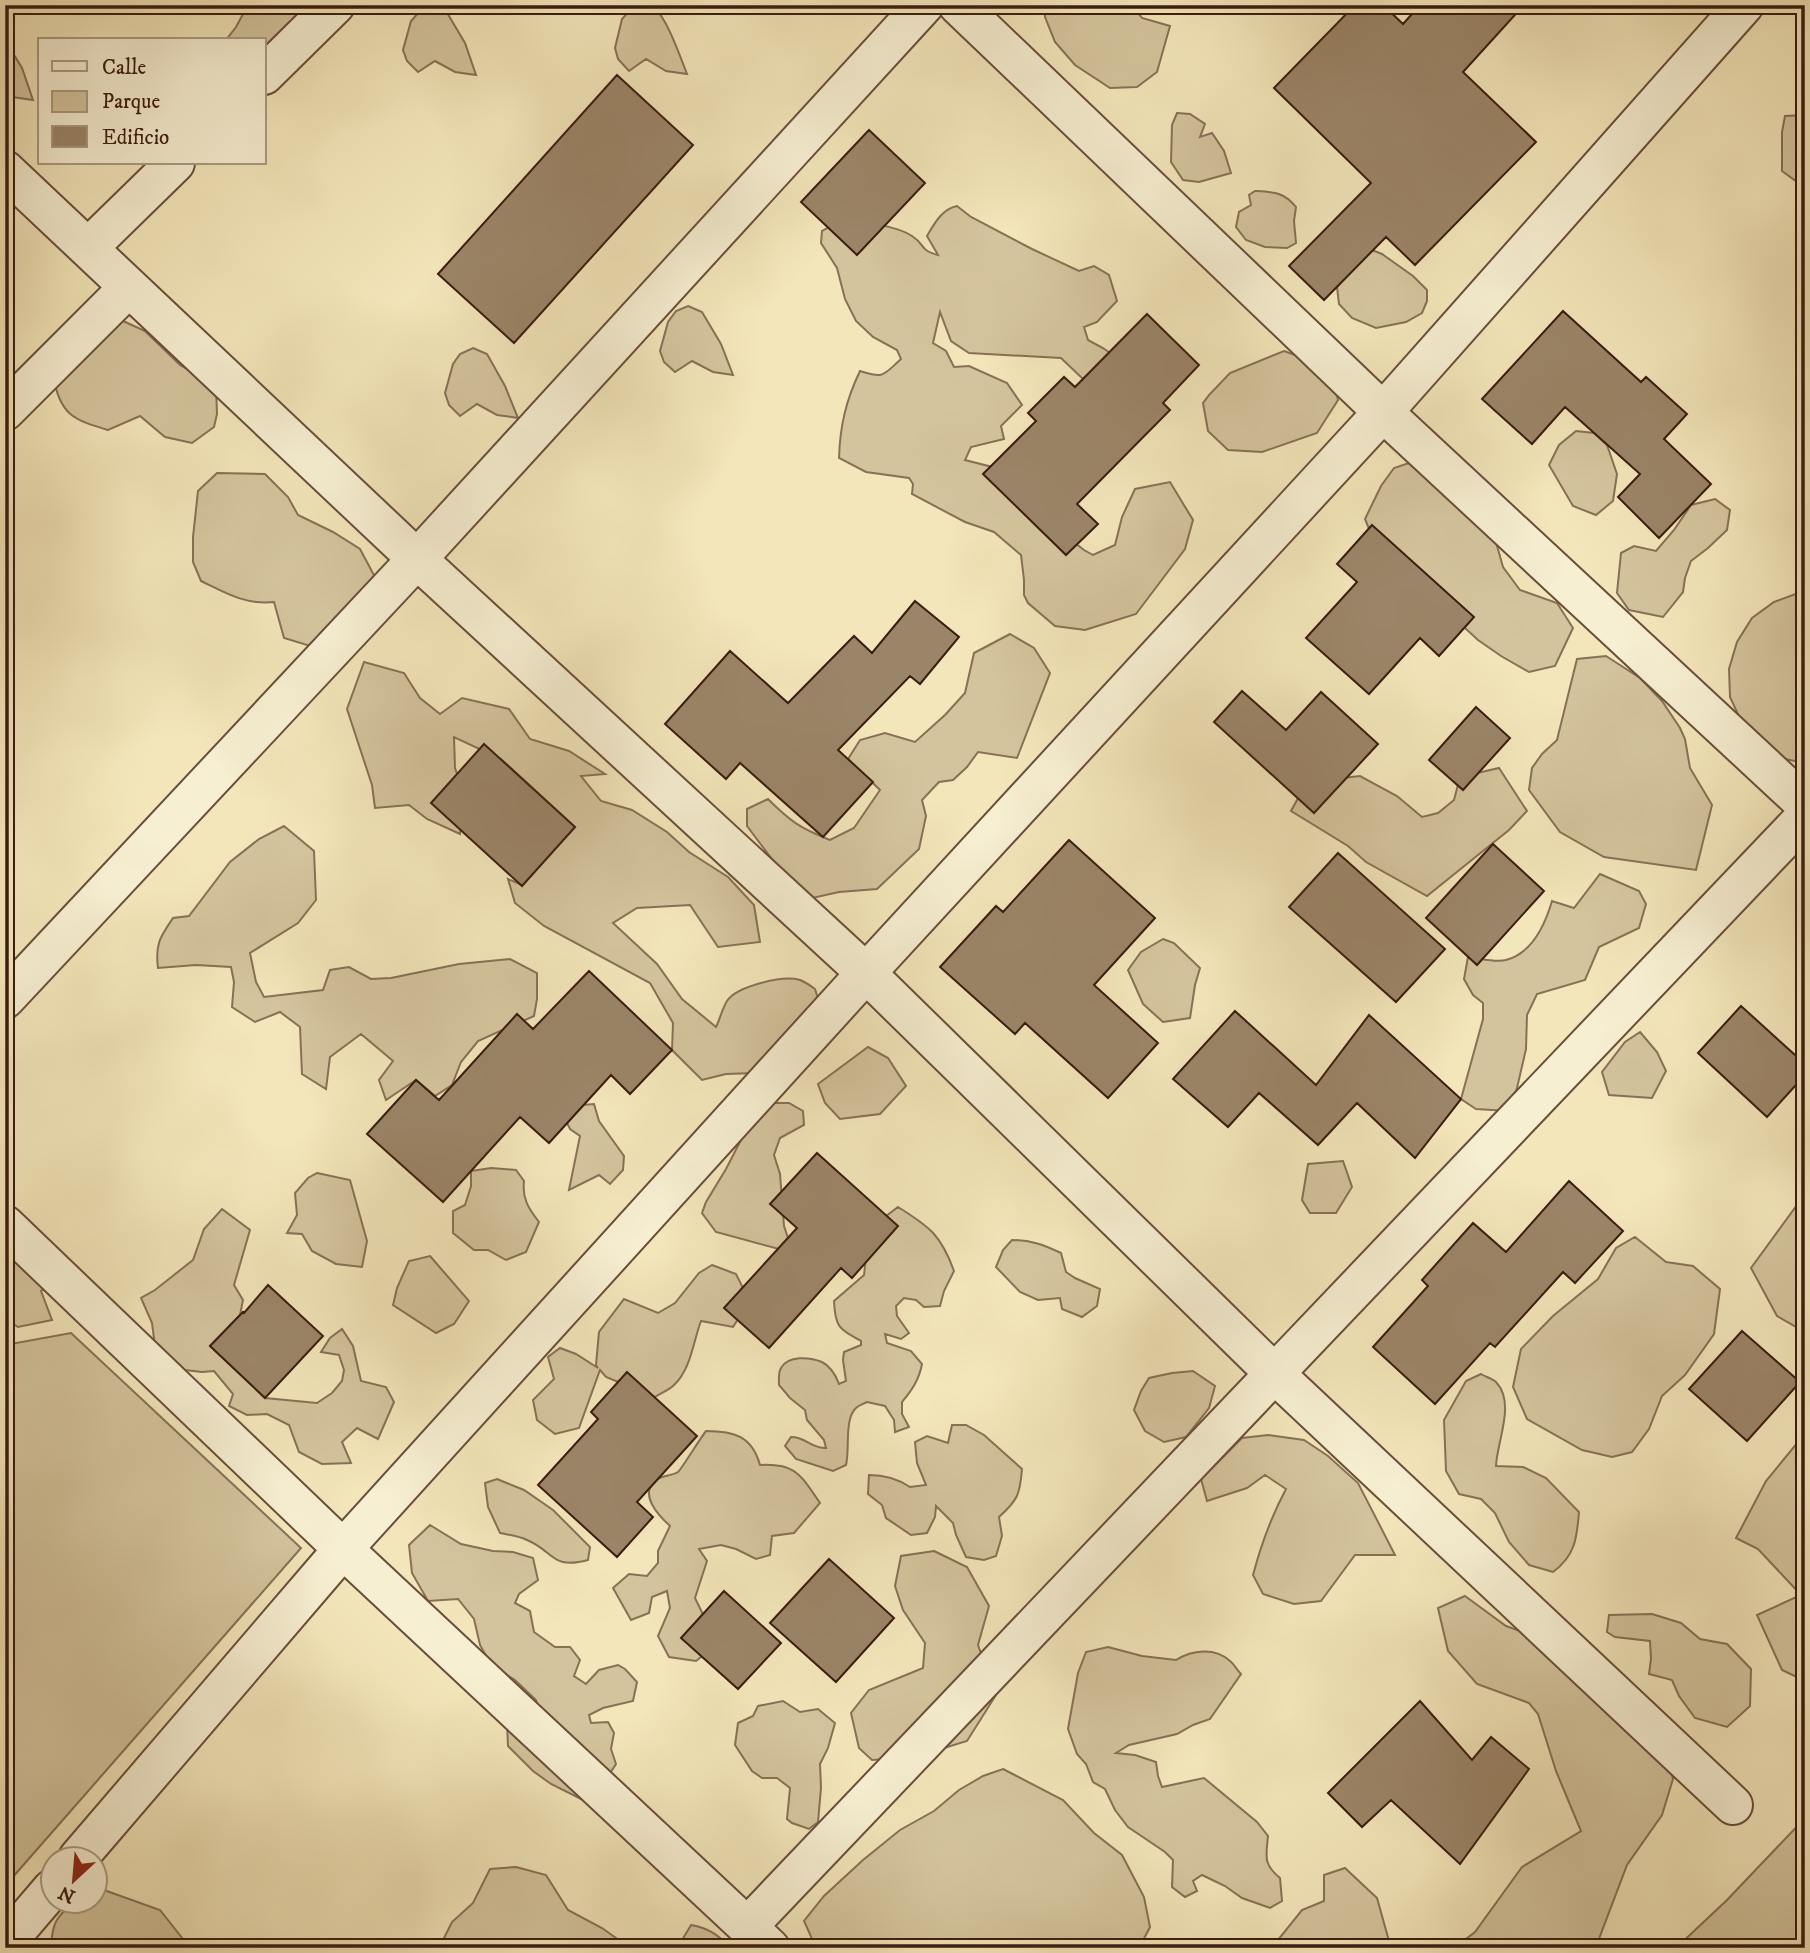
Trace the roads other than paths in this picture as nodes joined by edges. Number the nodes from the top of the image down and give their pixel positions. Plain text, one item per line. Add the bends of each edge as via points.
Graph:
1 (335, 5) edge
2 (924, 5) edge
3 (958, 5) edge
4 (1744, 5) edge
5 (266, 73) edge
6 (174, 164) edge
7 (5, 170) edge
8 (88, 248) junction
9 (129, 287) junction
10 (5, 411) edge
11 (1383, 412) junction
12 (417, 559) junction
13 (1805, 804) edge
14 (1805, 817) edge
15 (866, 973) junction
16 (5, 999) edge
17 (5, 1225) edge
18 (1275, 1374) junction
19 (343, 1549) junction
20 (1733, 1805) dead end
21 (90, 1844) edge
22 (38, 1905) edge
23 (759, 1937) edge
24 (5, 1944) edge

1 - 5 street
2 - 12 street
3 - 11 street
4 - 11 street
6 - 8 street
7 - 8 street
8 - 9 street
9 - 10 street
9 - 12 street
11 - 13 street
11 - 15 street
12 - 15 street
12 - 16 street
14 - 18 street
15 - 18 street
15 - 19 street
17 - 19 street
18 - 20 street
18 - 23 street
19 - 21 street
19 - 23 street
22 - 24 street

